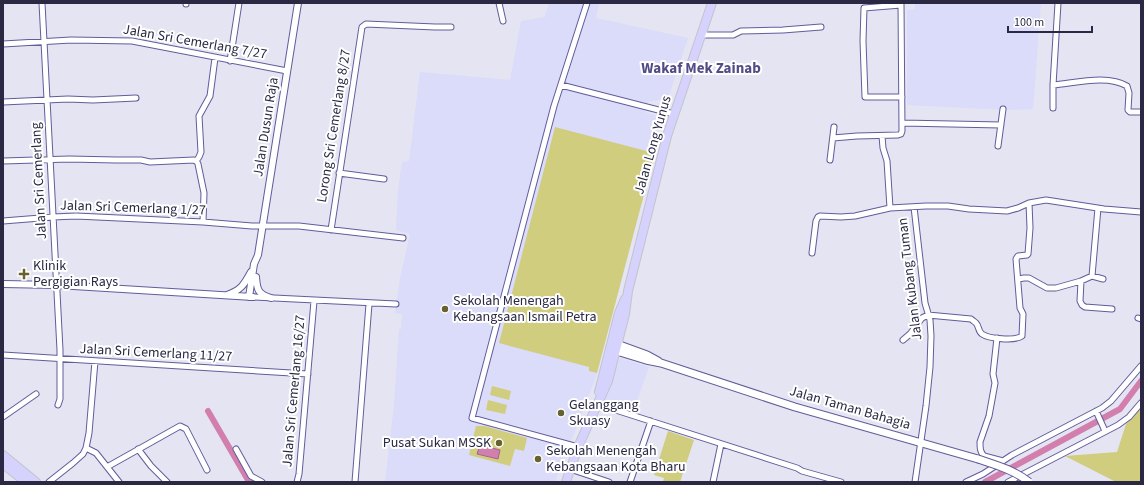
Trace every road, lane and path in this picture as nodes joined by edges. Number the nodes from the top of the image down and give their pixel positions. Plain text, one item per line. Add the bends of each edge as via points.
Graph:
1 (42, 3) edge
2 (240, 3) edge
3 (298, 3) edge
4 (499, 3) edge
5 (587, 3) edge
6 (1058, 3) edge
7 (712, 4) edge
8 (901, 4) edge
9 (503, 21) dead end
10 (450, 27) dead end
11 (822, 27) dead end
12 (702, 35) junction
13 (44, 42) junction
14 (3, 44) edge
15 (215, 58) junction
16 (230, 60) junction
17 (287, 71) junction
18 (561, 85) junction
19 (1053, 85) junction
20 (902, 97) junction
21 (136, 98) dead end
22 (47, 100) junction
23 (3, 102) edge
24 (1053, 108) dead end
25 (1003, 109) dead end
26 (1141, 112) edge
27 (674, 114) junction
28 (902, 123) junction
29 (1001, 125) junction
30 (834, 127) dead end
31 (882, 136) junction
32 (833, 138) junction
33 (998, 146) dead end
34 (50, 158) junction
35 (830, 160) dead end
36 (3, 161) edge
37 (196, 161) junction
38 (339, 173) junction
39 (384, 179) dead end
40 (1029, 203) junction
41 (914, 207) junction
42 (890, 208) junction
43 (1098, 208) junction
44 (1141, 212) edge
45 (53, 217) junction
46 (3, 220) edge
47 (203, 222) junction
48 (262, 226) junction
49 (331, 230) junction
50 (403, 238) dead end
51 (812, 253) dead end
52 (258, 254) junction
53 (254, 267) junction
54 (1092, 276) junction
55 (256, 277) junction
56 (1018, 279) junction
57 (1103, 279) dead end
58 (1081, 281) junction
59 (3, 284) edge
60 (57, 285) junction
61 (223, 296) junction
62 (251, 297) junction
63 (271, 298) junction
64 (314, 301) junction
65 (369, 304) junction
66 (396, 304) dead end
67 (1112, 309) dead end
68 (928, 314) junction
69 (997, 338) junction
70 (903, 340) dead end
71 (613, 346) junction
72 (3, 355) edge
73 (60, 359) junction
74 (95, 361) junction
75 (1141, 366) edge
76 (308, 374) junction
77 (36, 394) dead end
78 (597, 404) junction
79 (1141, 404) edge
80 (58, 405) dead end
81 (1097, 413) junction
82 (3, 417) edge
83 (651, 421) junction
84 (1105, 431) junction
85 (920, 443) junction
86 (721, 444) junction
87 (578, 446) junction
88 (86, 448) junction
89 (138, 449) junction
90 (236, 449) dead end
91 (3, 455) edge
92 (1003, 461) junction
93 (3, 464) edge
94 (107, 467) junction
95 (570, 469) junction
96 (207, 470) dead end
97 (25, 482) edge
98 (36, 482) edge
99 (49, 482) edge
100 (119, 482) edge
101 (167, 482) edge
102 (262, 482) edge
103 (297, 482) edge
104 (355, 482) edge
105 (566, 482) edge
106 (609, 482) edge
107 (630, 482) edge
108 (713, 482) edge
109 (841, 482) edge
110 (915, 482) edge
111 (966, 482) edge
112 (1008, 482) edge
113 (1029, 482) edge

1 - 13 street, Jalan Sri Cemerlang
2 - 16 street
3 - 17 street, Jalan Dusun Raja
4 - 9 street
5 - 18 street
6 - 19 street
7 - 12 main road, Jalan Long Yunus
8 - 20 street
8 - 20 street via 864,8 863,41 865,96
10 - 38 street, Lorong Sri Cemerlang 8/27 via 366,24 363,26
11 - 12 street via 741,31 733,35
12 - 27 main road, Jalan Long Yunus
13 - 14 street, Jalan Sri Cemerlang 7/27
13 - 15 street, Jalan Sri Cemerlang 7/27 via 132,41
13 - 22 street, Jalan Sri Cemerlang
15 - 16 street, Jalan Sri Cemerlang 7/27
15 - 37 street via 210,96 199,116 201,152
16 - 17 street, Jalan Sri Cemerlang 7/27
17 - 48 street, Jalan Dusun Raja
18 - 27 street
18 - 87 street via 472,418
19 - 24 street
19 - 26 street via 1110,80 1127,86 1130,93 1128,110
20 - 28 street
21 - 22 street
22 - 23 street
22 - 34 street, Jalan Sri Cemerlang
25 - 29 street
27 - 71 main road, Jalan Long Yunus via 628,291 625,314
28 - 29 street
28 - 31 street via 900,135
29 - 33 street
30 - 32 street
31 - 32 street
31 - 42 street via 887,161
32 - 35 street
34 - 36 street
34 - 37 street
34 - 45 street, Jalan Sri Cemerlang
37 - 47 street via 204,193
38 - 39 street
38 - 49 street, Lorong Sri Cemerlang 8/27
40 - 41 street via 1007,211 948,206
40 - 43 street via 1046,200
40 - 56 street via 1028,254 1017,257
41 - 42 street
41 - 68 street, Jalan Kubang Tuman
42 - 51 street via 855,216 818,217
43 - 44 street
43 - 54 street
45 - 46 street, Jalan Sri Cemerlang 1/27
45 - 47 street, Jalan Sri Cemerlang 1/27
45 - 60 street, Jalan Sri Cemerlang
47 - 48 street, Jalan Sri Cemerlang 1/27
48 - 49 street, Jalan Sri Cemerlang 1/27 via 299,226
48 - 52 street, Jalan Dusun Raja
49 - 50 street, Jalan Sri Cemerlang 1/27
52 - 53 street, Jalan Dusun Raja
52 - 55 street, Jalan Dusun Raja
53 - 61 street via 243,286
53 - 62 street, Jalan Dusun Raja
54 - 57 street
54 - 58 street
55 - 62 street, Jalan Dusun Raja
55 - 63 street via 260,293
56 - 58 street via 1029,278 1047,288
56 - 69 street via 1020,308 1023,314 1022,336
58 - 67 street via 1082,305
59 - 60 street
60 - 61 street
60 - 73 street, Jalan Sri Cemerlang
61 - 62 street
62 - 63 street
63 - 64 street
64 - 65 street
64 - 76 street, Jalan Sri Cemerlang 16/27
65 - 66 street
65 - 104 street
68 - 69 street via 971,319 976,322 982,334
68 - 70 street
68 - 85 street, Jalan Kubang Tuman via 930,367
69 - 92 street via 989,416 980,447 984,456
71 - 78 main road, Jalan Long Yunus via 602,377
71 - 85 main road, Jalan Taman Bahagia via 648,355 661,363 795,407
72 - 73 street, Jalan Sri Cemerlang 11/27
73 - 74 street, Jalan Sri Cemerlang 11/27
73 - 80 street, Jalan Sri Cemerlang
74 - 76 street, Jalan Sri Cemerlang 11/27
74 - 88 street
75 - 81 street via 1111,401
76 - 103 street, Jalan Sri Cemerlang 16/27
77 - 82 street
78 - 83 street
78 - 87 main road, Jalan Long Yunus
79 - 84 street via 1129,417
81 - 84 street
81 - 92 street
83 - 86 street
83 - 107 street
84 - 112 street
85 - 110 street, Jalan Kubang Tuman
85 - 113 main road, Jalan Taman Bahagia, bridge via 1010,470
86 - 108 street
86 - 109 street
87 - 95 main road, Jalan Long Yunus
88 - 94 street via 96,453
88 - 99 street via 74,463
89 - 94 street
89 - 96 street via 182,426
89 - 101 street
90 - 102 street via 251,476
91 - 98 main road
92 - 111 street
93 - 97 main road
94 - 100 street
95 - 105 main road, Jalan Long Yunus
95 - 106 street

